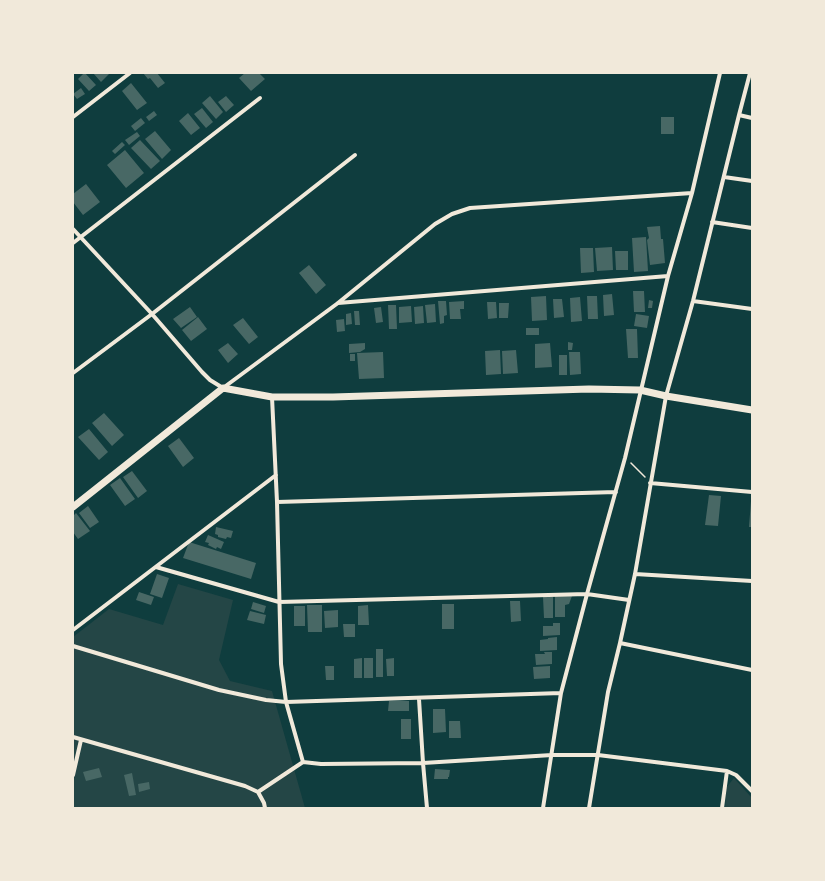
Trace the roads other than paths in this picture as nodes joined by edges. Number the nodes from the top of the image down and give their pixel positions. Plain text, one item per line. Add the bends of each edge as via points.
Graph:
1 (130, 73) edge
2 (720, 73) edge
3 (750, 73) edge
4 (260, 98) dead end
5 (739, 115) junction
6 (73, 117) edge
7 (752, 118) edge
8 (355, 155) dead end
9 (724, 177) junction
10 (752, 181) edge
11 (692, 193) junction
12 (712, 222) junction
13 (752, 228) edge
14 (73, 229) edge
15 (80, 237) junction
16 (73, 242) edge
17 (668, 276) junction
18 (693, 301) junction
19 (338, 303) junction
20 (752, 309) edge
21 (152, 314) junction
22 (73, 373) edge
23 (223, 388) junction
24 (640, 390) junction
25 (666, 396) junction
26 (272, 397) junction
27 (752, 410) edge
28 (276, 475) junction
29 (650, 483) junction
30 (616, 492) junction
31 (752, 492) edge
32 (277, 502) junction
33 (73, 507) edge
34 (156, 567) junction
35 (635, 574) junction
36 (752, 581) edge
37 (587, 594) junction
38 (629, 600) junction
39 (279, 602) junction
40 (73, 630) edge
41 (620, 643) junction
42 (73, 646) edge
43 (752, 670) edge
44 (561, 693) junction
45 (419, 699) junction
46 (286, 702) junction
47 (73, 737) edge
48 (81, 740) junction
49 (552, 755) junction
50 (598, 755) junction
51 (303, 762) junction
52 (423, 763) junction
53 (727, 771) junction
54 (73, 775) edge
55 (752, 791) edge
56 (258, 792) junction
57 (265, 808) edge
58 (427, 808) edge
59 (543, 808) edge
60 (589, 808) edge
61 (722, 808) edge

1 - 6 street
2 - 11 street
3 - 5 street
4 - 15 street
5 - 7 street
5 - 9 street
8 - 21 street
9 - 10 street
9 - 12 street
11 - 17 street
11 - 19 street via 470,208 452,214 435,224
12 - 13 street
12 - 18 street
14 - 15 street
15 - 16 street
15 - 21 street
17 - 19 street
17 - 24 street
18 - 20 street
18 - 25 street
19 - 23 street
21 - 22 street
21 - 23 street via 202,372
23 - 26 street
23 - 33 street
24 - 25 street
24 - 26 street
24 - 30 street
25 - 27 street
25 - 29 street
26 - 28 street
28 - 32 street
28 - 34 street
29 - 31 street
29 - 35 street
30 - 32 street
30 - 37 street
32 - 39 street
34 - 39 street
34 - 40 street
35 - 36 street
35 - 38 street
37 - 38 street
37 - 39 street
37 - 44 street
38 - 41 street
39 - 46 street via 281,664
41 - 43 street
41 - 50 street via 608,692
42 - 46 street via 219,690
44 - 45 street
44 - 49 street
45 - 46 street
45 - 52 street
46 - 51 street
47 - 48 street
48 - 54 street
48 - 56 street via 245,786
49 - 50 street
49 - 52 street
49 - 59 street
50 - 53 street
50 - 60 street
51 - 52 street
51 - 56 street
52 - 58 street
53 - 55 street
53 - 61 street
56 - 57 street

